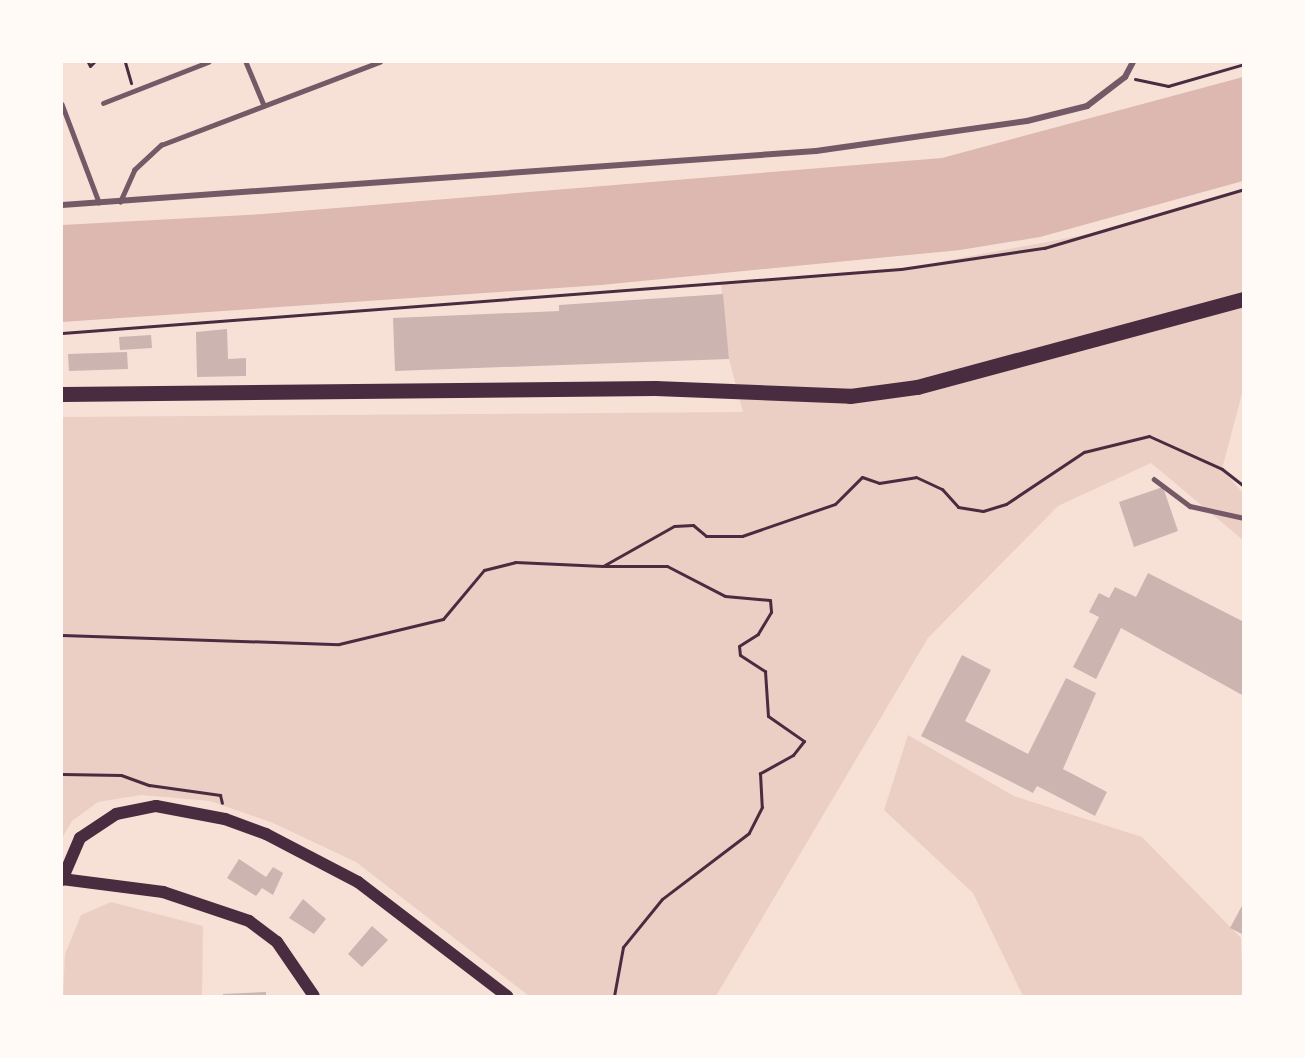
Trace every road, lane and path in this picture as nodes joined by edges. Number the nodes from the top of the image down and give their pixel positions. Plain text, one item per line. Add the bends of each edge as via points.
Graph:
1 (88, 62) edge
2 (94, 62) edge
3 (125, 62) edge
4 (208, 62) edge
5 (246, 62) edge
6 (380, 62) edge
7 (1133, 62) edge
8 (1244, 63) edge
9 (1125, 77) junction
10 (133, 91) junction
11 (103, 103) dead end
12 (62, 104) edge
13 (264, 105) junction
14 (1244, 189) edge
15 (99, 202) junction
16 (120, 202) junction
17 (62, 205) edge
18 (1244, 299) edge
19 (62, 333) edge
20 (62, 394) edge
21 (1154, 479) dead end
22 (1244, 486) edge
23 (1244, 518) edge
24 (603, 566) junction
25 (62, 635) edge
26 (62, 774) edge
27 (225, 819) junction
28 (62, 879) edge
29 (314, 996) edge
30 (507, 996) edge
31 (614, 996) edge

1 - 2 path via 90,66
3 - 10 path
4 - 10 lane
5 - 13 lane
6 - 13 lane
7 - 9 street
8 - 9 path via 1168,86
9 - 16 street via 1087,106 1027,121 816,151
10 - 11 lane
12 - 15 lane
13 - 16 lane via 161,145 134,170
14 - 19 path via 1044,248 901,269
15 - 16 street
15 - 17 street
18 - 20 main road via 917,387 850,396 655,388
21 - 23 lane via 1190,506
22 - 24 path via 1222,469 1149,436 1084,452 1006,504 982,511 958,507 942,489 916,477 879,483 862,477 835,504 776,525 742,536 706,536 693,525 674,526
24 - 25 path via 514,562 484,570 442,619 339,644
24 - 31 path via 667,566 725,596 770,600 771,612 758,634 740,646 740,655 765,671 768,716 804,741 792,755 760,773 762,807 749,833 662,899 623,947
26 - 27 path via 121,775 149,785 220,795
27 - 28 main road via 156,806 116,814 80,838
27 - 30 main road via 266,834 358,882
28 - 29 main road via 163,892 249,921 277,942

